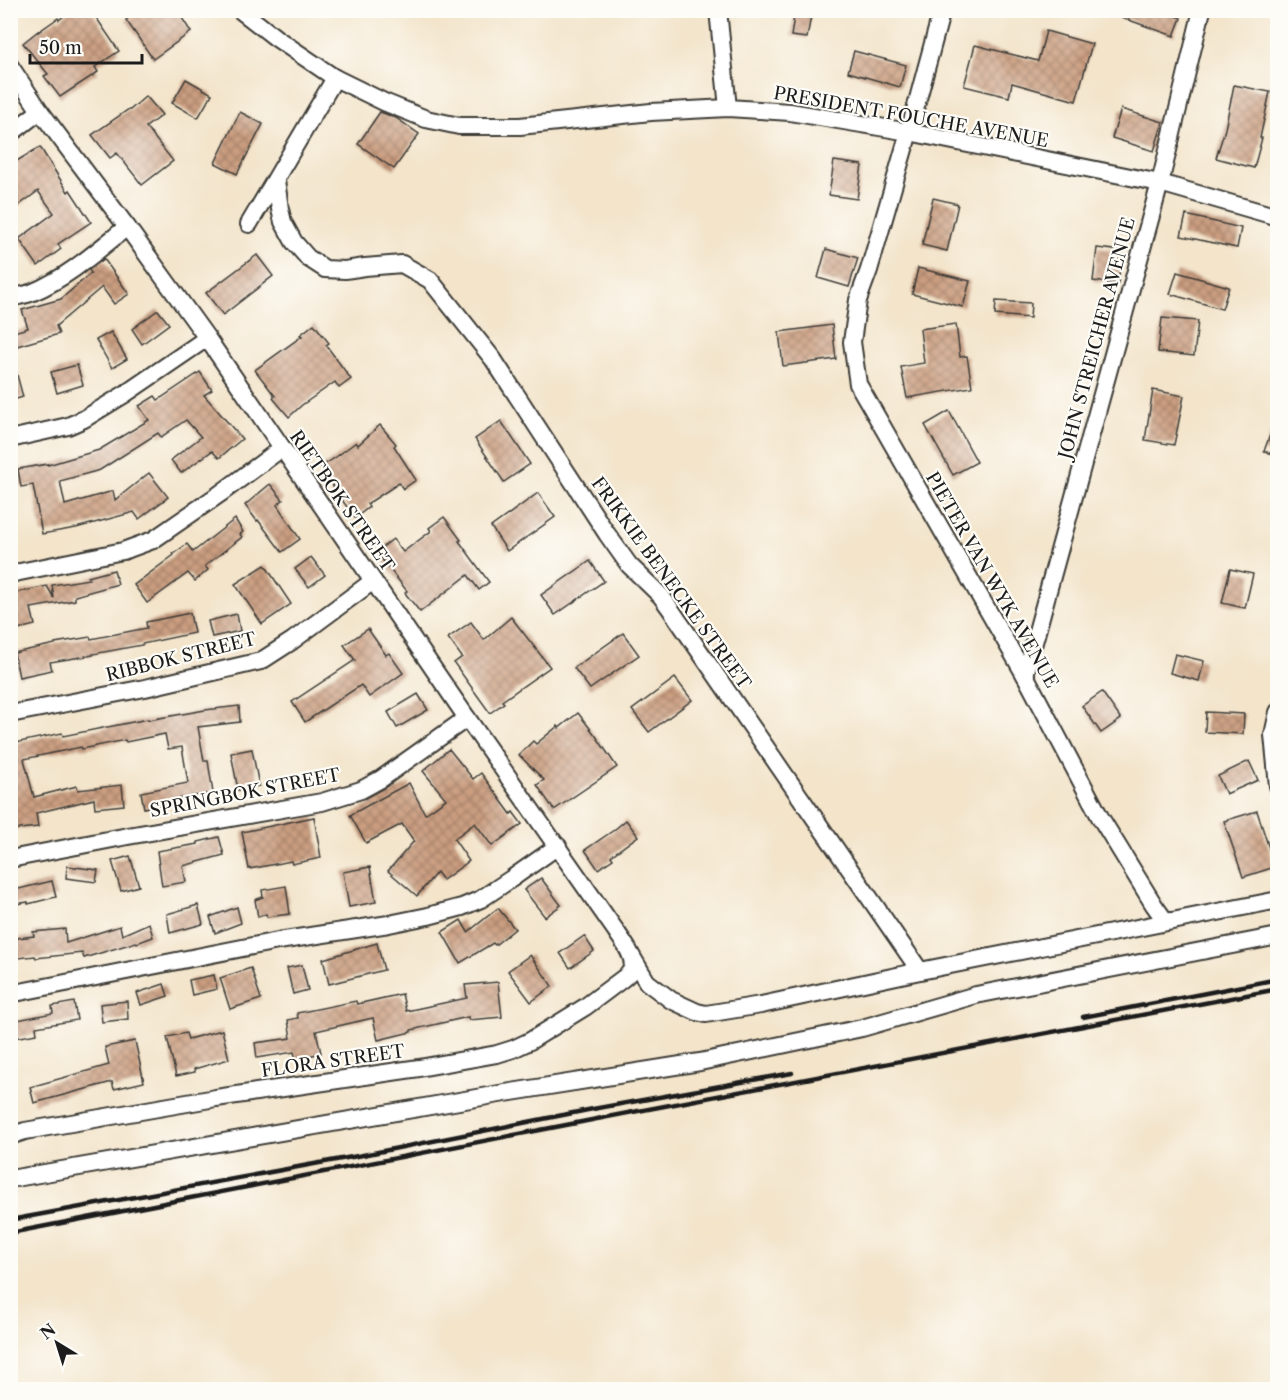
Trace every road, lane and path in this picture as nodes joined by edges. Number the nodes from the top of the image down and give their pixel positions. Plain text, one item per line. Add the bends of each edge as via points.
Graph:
1 (240, 10) edge
2 (718, 10) edge
3 (942, 10) edge
4 (1202, 10) edge
5 (10, 66) edge
6 (335, 78) junction
7 (728, 108) junction
8 (40, 111) junction
9 (909, 132) junction
10 (10, 134) edge
11 (276, 180) junction
12 (1160, 183) junction
13 (1278, 217) edge
14 (249, 224) dead end
15 (127, 227) junction
16 (10, 298) edge
17 (207, 339) junction
18 (10, 439) edge
19 (282, 448) junction
20 (10, 574) edge
21 (373, 581) junction
22 (1025, 675) junction
23 (1278, 712) edge
24 (10, 714) edge
25 (467, 718) junction
26 (1278, 786) edge
27 (558, 846) junction
28 (10, 859) edge
29 (1278, 900) edge
30 (1166, 922) junction
31 (1278, 936) edge
32 (632, 958) junction
33 (920, 971) junction
34 (10, 994) edge
35 (10, 1136) edge
36 (10, 1179) edge

1 - 6 street, PRESIDENT FOUCHE AVENUE
2 - 7 street
3 - 9 street, PIETER VAN WYK AVENUE
4 - 12 street, JOHN STREICHER AVENUE
5 - 8 street, RIETBOK STREET
6 - 7 street, PRESIDENT FOUCHE AVENUE via 426,119 459,126 520,126
6 - 11 street
7 - 9 street, PRESIDENT FOUCHE AVENUE via 790,112
8 - 10 street
8 - 15 street, RIETBOK STREET
9 - 12 street, PRESIDENT FOUCHE AVENUE
9 - 22 street, PIETER VAN WYK AVENUE via 858,300 852,342 858,384
11 - 14 street
11 - 33 street, FRIKKIE BENECKE STREET via 283,222 308,258 325,269 402,264 430,280 493,359 606,534 669,607
12 - 13 street, PRESIDENT FOUCHE AVENUE
12 - 22 street, JOHN STREICHER AVENUE
15 - 16 street via 49,285
15 - 17 street, RIETBOK STREET
17 - 18 street via 84,419
17 - 19 street, RIETBOK STREET
19 - 20 street via 153,540 123,551
19 - 21 street, RIETBOK STREET
21 - 24 street, RIBBOK STREET via 261,661
21 - 25 street, RIETBOK STREET
22 - 30 street, PIETER VAN WYK AVENUE via 1100,817
23 - 26 street via 1273,735
25 - 27 street, RIETBOK STREET
25 - 28 street, SPRINGBOK STREET via 381,779 340,797
27 - 32 street, RIETBOK STREET
27 - 34 street via 462,908
29 - 30 street
30 - 33 street, RIETBOK STREET
31 - 36 street via 976,995 862,1028 700,1062
32 - 33 street, RIETBOK STREET via 647,982 671,1000 706,1014
32 - 35 street, FLORA STREET via 633,967 621,980 545,1032 497,1054 216,1098

